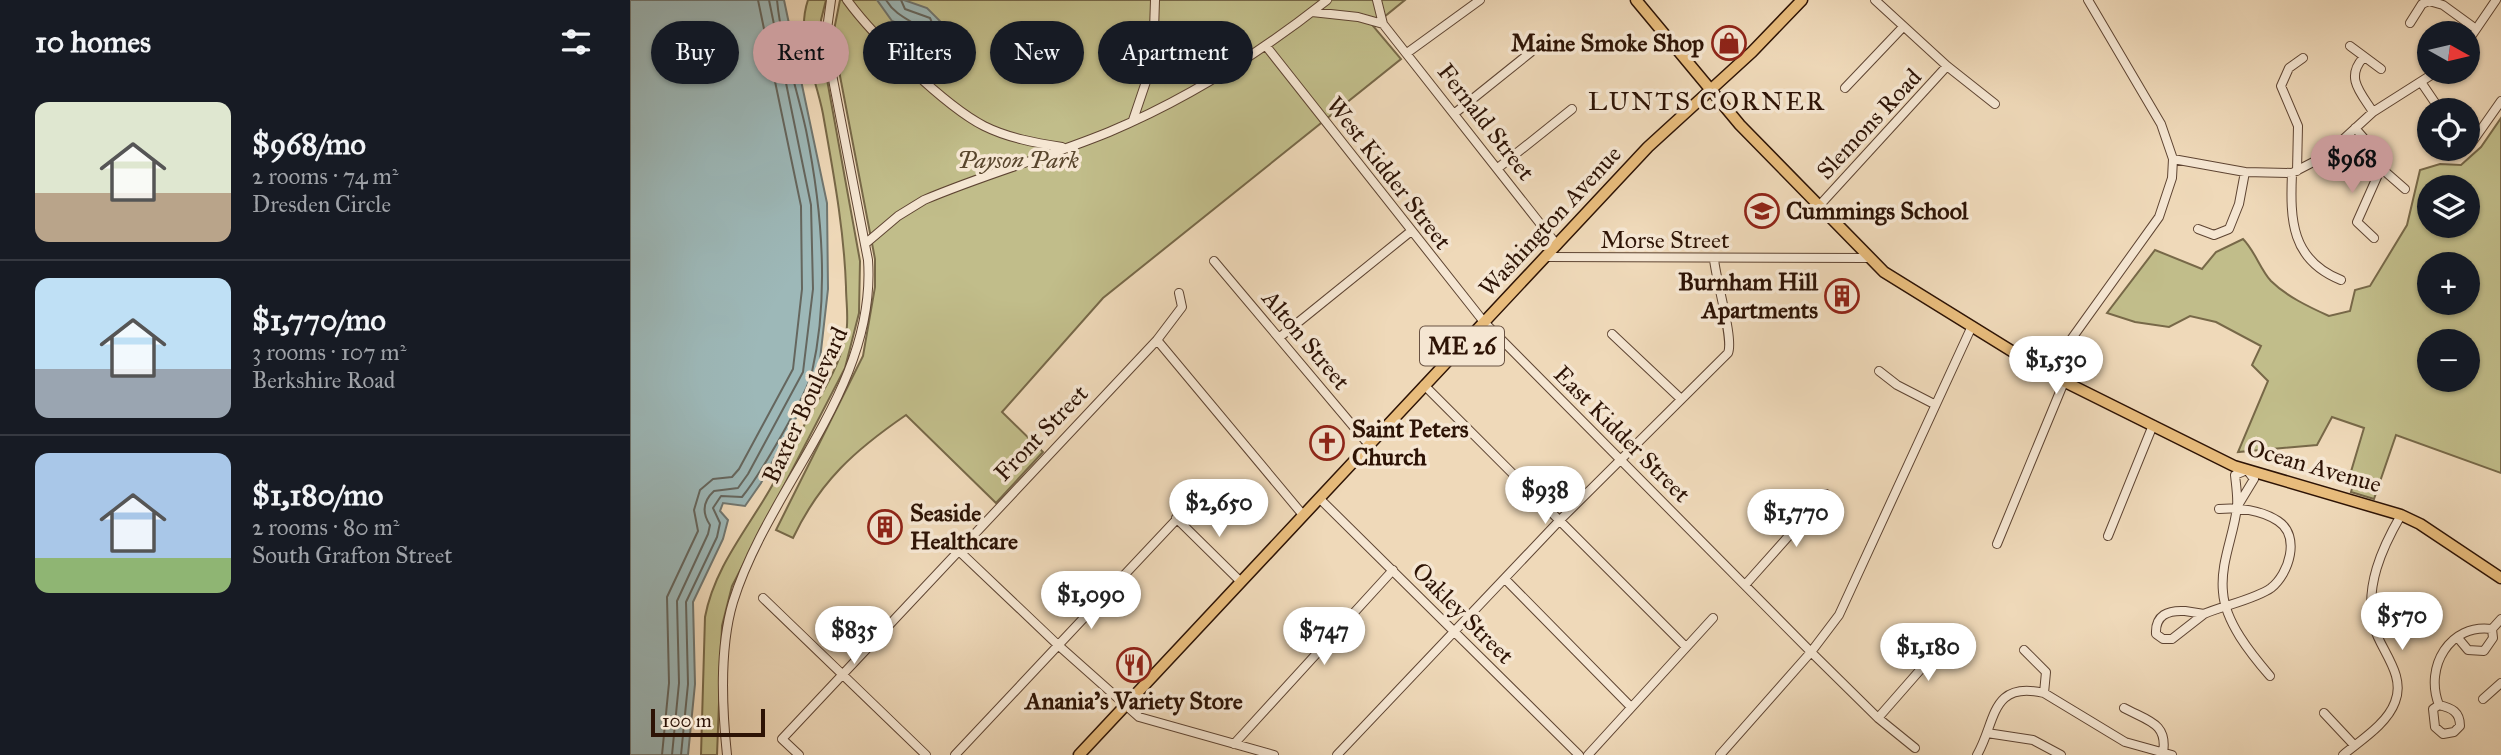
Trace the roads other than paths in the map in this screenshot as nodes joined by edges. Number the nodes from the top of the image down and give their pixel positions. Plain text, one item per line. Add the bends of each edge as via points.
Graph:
1 (831, 0) edge
2 (847, 0) edge
3 (1155, 0) edge
4 (1327, 0) edge
5 (1377, 0) edge
6 (1480, 0) edge
7 (1636, 0) edge
8 (1802, 0) edge
9 (1875, 0) edge
10 (2088, 0) edge
11 (2496, 0) edge
12 (1312, 12) junction
13 (2464, 21) edge
14 (2410, 23) dead end
15 (1383, 24) junction
16 (2480, 24) edge
17 (1903, 27) junction
18 (1266, 46) junction
19 (2350, 46) dead end
20 (1531, 52) dead end
21 (1407, 53) junction
22 (2303, 58) dead end
23 (2363, 58) junction
24 (1947, 66) junction
25 (2381, 69) dead end
26 (2418, 84) edge
27 (1844, 88) dead end
28 (1710, 92) junction
29 (2501, 101) edge
30 (1995, 104) dead end
31 (1572, 109) dead end
32 (2373, 112) junction
33 (1455, 113) junction
34 (1133, 120) junction
35 (2355, 128) junction
36 (2480, 130) edge
37 (1065, 148) junction
38 (2173, 159) junction
39 (1498, 168) junction
40 (2381, 168) junction
41 (2245, 172) junction
42 (2295, 172) junction
43 (2405, 189) dead end
44 (1818, 207) junction
45 (2198, 229) dead end
46 (1410, 232) junction
47 (2374, 238) dead end
48 (865, 244) junction
49 (1557, 245) junction
50 (1546, 257) junction
51 (1868, 258) junction
52 (1714, 259) junction
53 (1214, 261) dead end
54 (2341, 280) dead end
55 (1179, 293) dead end
56 (1484, 322) junction
57 (1972, 326) junction
58 (1612, 334) dead end
59 (1280, 337) junction
60 (1157, 340) junction
61 (1879, 371) dead end
62 (2046, 373) junction
63 (2064, 382) junction
64 (1424, 385) junction
65 (1681, 399) junction
66 (1934, 404) junction
67 (2153, 425) junction
68 (1369, 445) junction
69 (1621, 460) junction
70 (2246, 470) junction
71 (1207, 486) dead end
72 (1826, 494) dead end
73 (1319, 498) junction
74 (2237, 507) junction
75 (2220, 509) dead end
76 (1303, 515) junction
77 (2401, 515) junction
78 (1177, 518) junction
79 (1560, 520) junction
80 (2108, 536) dead end
81 (1997, 544) dead end
82 (958, 550) junction
83 (1393, 570) junction
84 (2501, 578) edge
85 (1505, 579) junction
86 (1240, 581) junction
87 (1745, 584) junction
88 (762, 598) dead end
89 (2225, 605) junction
90 (2204, 614) junction
91 (1713, 618) dead end
92 (2501, 619) edge
93 (1956, 629) dead end
94 (2492, 629) junction
95 (1454, 633) junction
96 (2458, 638) junction
97 (1058, 645) junction
98 (1686, 647) junction
99 (2024, 650) dead end
100 (1811, 652) junction
101 (841, 674) junction
102 (2270, 676) dead end
103 (2501, 683) edge
104 (2044, 693) junction
105 (2483, 699) dead end
106 (1125, 705) junction
107 (2440, 705) dead end
108 (1631, 707) junction
109 (2124, 708) dead end
110 (2324, 713) dead end
111 (1878, 718) junction
112 (1987, 733) junction
113 (1234, 744) junction
114 (2354, 746) junction
115 (1915, 748) dead end
116 (2168, 754) edge
117 (724, 755) edge
118 (799, 755) edge
119 (926, 755) edge
120 (954, 755) edge
121 (1079, 755) edge
122 (1274, 755) edge
123 (1338, 755) edge
124 (1579, 755) edge
125 (1588, 755) edge
126 (1720, 755) edge
127 (1977, 755) edge
128 (2061, 755) edge
129 (2343, 755) edge

1 - 48 street, Baxter Boulevard via 827,29 830,64
2 - 37 street via 873,33 970,117 1000,133
3 - 34 street via 1153,61
4 - 12 street
5 - 15 street, Fernald Street
6 - 21 street
7 - 28 main road, Ocean Avenue
8 - 28 main road, Washington Avenue / ME 26
9 - 17 street
10 - 38 street via 2161,124
11 - 16 street
12 - 15 street
12 - 18 street
13 - 14 street via 2429,1
15 - 21 street, Fernald Street
17 - 24 street
17 - 27 street
18 - 34 street
18 - 46 street, West Kidder Street
19 - 23 street
20 - 33 street
21 - 33 street, Fernald Street
22 - 42 street via 2289,68 2281,86 2298,126
23 - 25 street
23 - 32 street via 2354,78
24 - 30 street
24 - 44 street, Slemons Road
26 - 32 street
28 - 44 main road, Ocean Avenue
28 - 49 main road, Washington Avenue / ME 26 via 1648,147
29 - 36 street
31 - 39 street
32 - 35 street
33 - 39 street, Fernald Street
34 - 37 street
35 - 40 street via 2375,151
35 - 42 street via 2325,156
37 - 48 street via 925,200
38 - 41 street
38 - 62 street via 2169,191 2159,217
39 - 49 street, Fernald Street
40 - 43 street
40 - 47 street via 2357,222
41 - 42 street
41 - 45 street via 2229,229 2214,235
42 - 54 street via 2291,216 2300,244 2316,269
44 - 51 main road, Ocean Avenue
46 - 56 street, West Kidder Street
46 - 59 street
48 - 117 street, Baxter Boulevard via 869,294 858,345 832,405 745,570 732,605 725,647
49 - 50 main road, Washington Avenue / ME 26
50 - 52 street, Morse Street
50 - 56 main road, Washington Avenue / ME 26
51 - 52 street, Morse Street
51 - 57 main road, Ocean Avenue
52 - 65 street via 1731,346
53 - 59 street, Alton Street
55 - 60 street, Front Street via 1182,307
56 - 64 main road, Washington Avenue / ME 26
56 - 69 street, East Kidder Street
57 - 62 main road, Ocean Avenue
57 - 66 street
58 - 65 street
59 - 68 street, Alton Street
60 - 76 street
60 - 82 street, Front Street
61 - 66 street
62 - 63 main road, Ocean Avenue
63 - 67 main road, Ocean Avenue
63 - 81 street
64 - 68 main road, Washington Avenue / ME 26
64 - 79 street
65 - 69 street
66 - 100 street via 1845,603
67 - 70 main road, Ocean Avenue
67 - 80 street
68 - 73 main road, Washington Avenue / ME 26
69 - 79 street
69 - 87 street, East Kidder Street
70 - 74 street via 2235,475
70 - 74 street via 2254,479
70 - 77 main road, Ocean Avenue
71 - 78 street
72 - 87 street
73 - 76 main road, Washington Avenue / ME 26
73 - 83 street, Oakley Street
74 - 75 street
74 - 89 street via 2223,572
74 - 89 street via 2280,522 2290,557 2271,588
76 - 86 main road, Washington Avenue / ME 26
77 - 84 main road, Ocean Avenue
77 - 114 street via 2371,593 2375,629 2398,681 2396,700 2383,720
78 - 86 street
78 - 97 street
79 - 85 street
79 - 98 street
82 - 97 street
82 - 101 street, Front Street
83 - 95 street, Oakley Street
83 - 113 street
85 - 95 street
85 - 108 street
86 - 106 main road, Washington Avenue / ME 26
87 - 100 street, East Kidder Street
88 - 101 street
89 - 90 street
89 - 102 street
90 - 90 street via 2167,612 2155,625 2156,634 2172,639
91 - 98 street
92 - 94 street
93 - 111 street
94 - 96 street via 2471,629
94 - 96 street via 2493,638 2484,651 2468,650
95 - 123 street
95 - 124 street, Oakley Street
96 - 107 street via 2438,659 2435,685
97 - 106 street
97 - 120 street
98 - 108 street
99 - 104 street via 2046,672
100 - 111 street, East Kidder Street
100 - 126 street
101 - 118 street, Front Street via 782,738
101 - 119 street
103 - 105 street
104 - 112 street via 2007,696 1993,710
104 - 116 street via 2125,742
106 - 113 street via 1139,717
106 - 121 main road, Washington Avenue / ME 26
108 - 125 street
109 - 116 street via 2160,728
110 - 114 street
111 - 115 street, East Kidder Street
112 - 127 street
112 - 128 street via 2033,740
113 - 122 street
114 - 129 street

